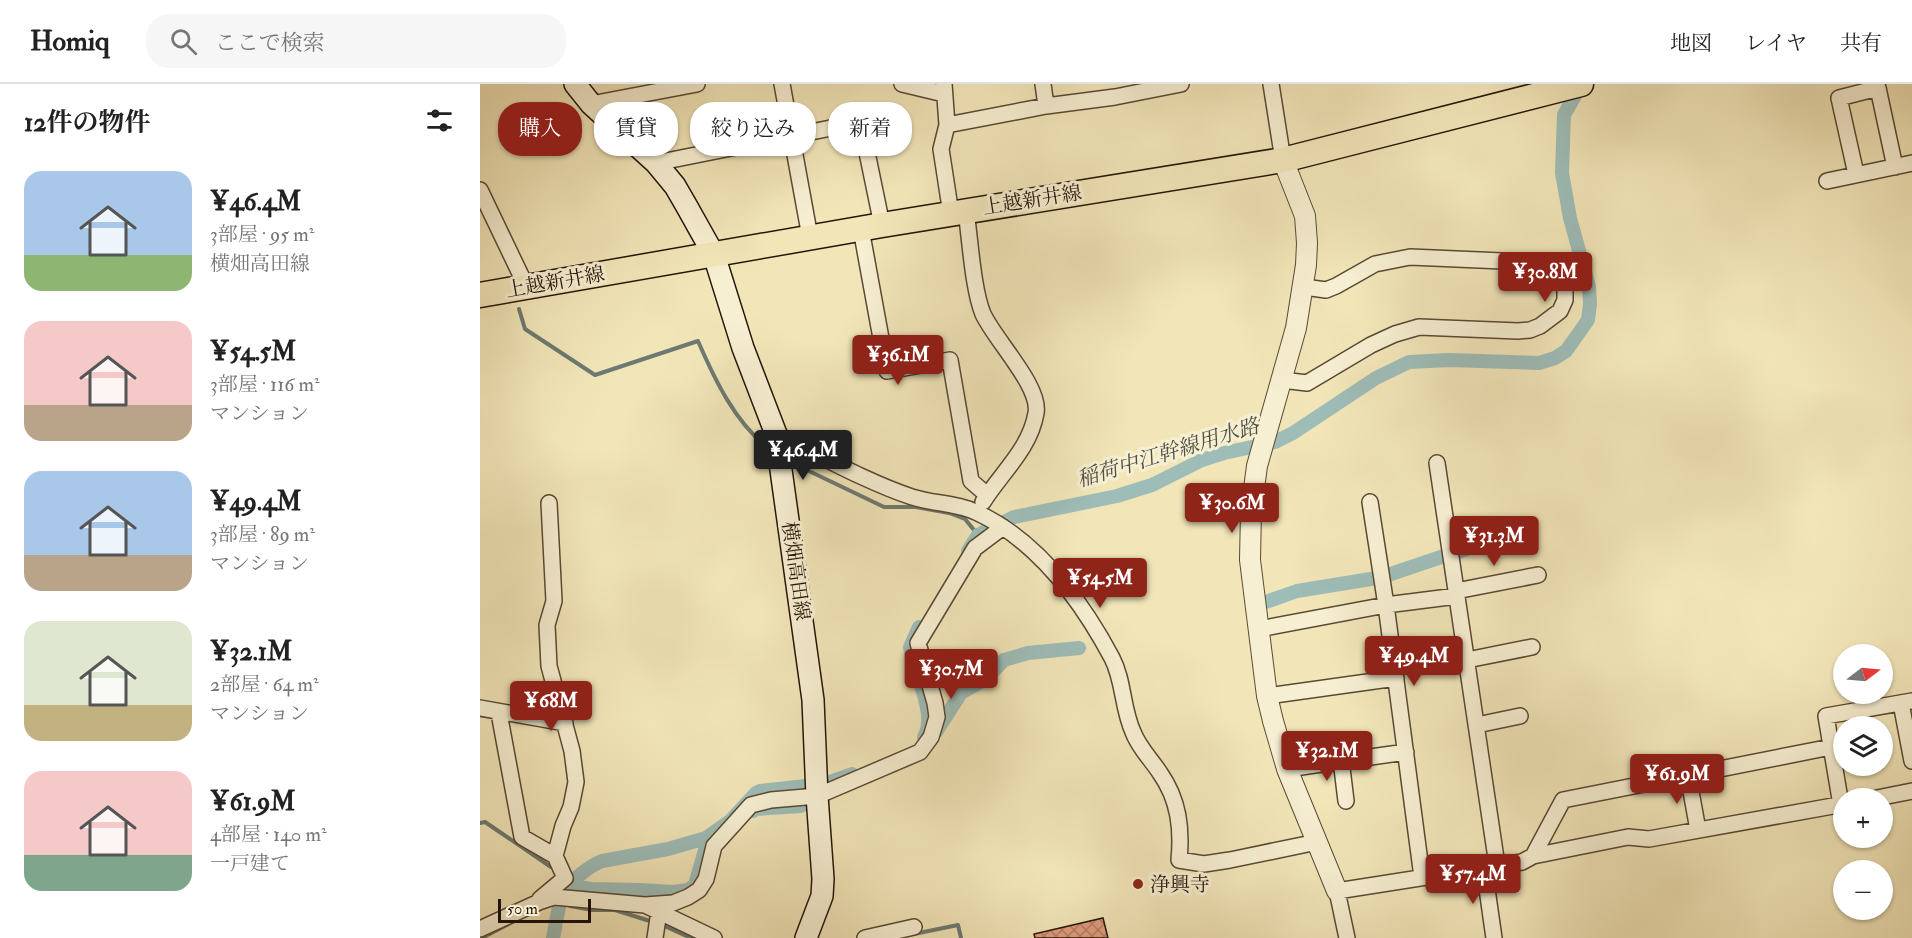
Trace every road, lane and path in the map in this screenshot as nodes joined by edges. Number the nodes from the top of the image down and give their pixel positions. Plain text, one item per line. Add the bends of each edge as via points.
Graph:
1 (575, 84) edge
2 (697, 84) edge
3 (782, 84) edge
4 (902, 84) edge
5 (1043, 84) edge
6 (1181, 84) edge
7 (1271, 84) edge
8 (1573, 85) edge
9 (944, 89) edge
10 (1114, 90) edge
11 (786, 102) edge
12 (591, 104) junction
13 (1046, 106) junction
14 (947, 125) junction
15 (816, 131) edge
16 (690, 156) edge
17 (796, 156) edge
18 (1283, 160) junction
19 (656, 163) junction
20 (1912, 163) edge
21 (1895, 167) junction
22 (1856, 174) junction
23 (1827, 181) dead end
24 (480, 190) edge
25 (959, 212) junction
26 (872, 227) junction
27 (810, 237) junction
28 (714, 255) junction
29 (526, 286) junction
30 (1304, 287) junction
31 (480, 295) edge
32 (1282, 380) junction
33 (776, 434) junction
34 (1437, 463) dead end
35 (987, 495) junction
36 (1370, 502) dead end
37 (549, 503) dead end
38 (977, 512) junction
39 (1003, 527) junction
40 (1538, 575) dead end
41 (1457, 593) junction
42 (1386, 605) junction
43 (1259, 629) junction
44 (1532, 647) dead end
45 (1467, 660) junction
46 (1396, 678) junction
47 (1267, 696) junction
48 (1906, 702) edge
49 (480, 708) edge
50 (499, 713) junction
51 (1520, 716) dead end
52 (565, 723) junction
53 (1477, 725) junction
54 (1831, 747) junction
55 (1406, 752) junction
56 (1341, 760) junction
57 (1912, 761) edge
58 (1287, 769) junction
59 (1688, 775) junction
60 (1839, 788) edge
61 (1912, 791) edge
62 (1893, 795) edge
63 (817, 796) junction
64 (1346, 801) dead end
65 (1833, 807) edge
66 (1698, 830) junction
67 (1317, 842) junction
68 (555, 856) junction
69 (1533, 856) junction
70 (1491, 866) junction
71 (1422, 877) junction
72 (565, 878) junction
73 (1337, 891) junction
74 (580, 899) junction
75 (533, 904) junction
76 (645, 905) junction
77 (659, 911) junction
78 (481, 926) edge
79 (914, 927) dead end
80 (655, 938) edge
81 (714, 938) edge
82 (806, 938) edge
83 (865, 938) edge
84 (1347, 938) edge
85 (1494, 938) edge

1 - 12 main road, 横畑高田線
2 - 12 street
3 - 11 street
4 - 9 street
5 - 13 street
6 - 10 street
7 - 18 street
8 - 18 main road, 上越新井線
9 - 14 street
10 - 13 street
12 - 19 main road, 横畑高田線
13 - 14 street
14 - 25 street via 941,149
15 - 26 street via 851,124 863,133
16 - 19 street
17 - 27 street
18 - 25 main road, 上越新井線
18 - 30 street via 1305,216
19 - 28 main road, 横畑高田線 via 675,186
20 - 21 street
21 - 22 street
21 - 22 street via 1878,88 1839,98
22 - 23 street
24 - 29 street
25 - 26 main road, 上越新井線
25 - 35 street via 983,313 1031,388 1037,407 1020,452
26 - 27 main road, 上越新井線
26 - 35 street via 887,371 950,360 971,481
27 - 28 main road, 上越新井線
28 - 29 main road, 上越新井線
28 - 33 main road, 横畑高田線 via 743,348
29 - 31 main road, 上越新井線
30 - 32 street
30 - 32 street via 1326,290 1375,264 1410,257 1551,263 1560,270 1565,300 1552,319 1530,330 1419,327 1371,345 1307,383
32 - 43 street via 1257,466 1251,511 1250,560
33 - 38 street via 912,497
33 - 63 main road, 横畑高田線 via 813,700
34 - 41 street
35 - 38 street
36 - 42 street
37 - 52 street via 554,601 547,625 549,666
38 - 39 street
39 - 63 street via 975,548 918,643 937,717 924,748
39 - 67 street via 1046,562 1112,659 1131,730 1175,803 1181,837 1179,860 1204,864
40 - 41 street
41 - 42 street
41 - 45 street
42 - 43 street
42 - 46 street
43 - 47 street
44 - 45 street
45 - 53 street
46 - 47 street
46 - 55 street
47 - 58 street
48 - 54 street via 1826,716
48 - 57 street
49 - 50 street
50 - 52 street
50 - 68 street via 522,837
51 - 53 street
52 - 68 street via 576,782
53 - 70 street
54 - 59 street
54 - 60 street
55 - 56 street
55 - 71 street
56 - 58 street
56 - 64 street
58 - 67 street
59 - 66 street
59 - 69 street via 1563,800
61 - 62 street
63 - 76 street via 752,805 714,846 706,879 699,890 673,903
63 - 82 main road, 横畑高田線 via 822,896
65 - 66 street
66 - 69 street via 1649,839 1628,837
67 - 73 street
68 - 72 street
69 - 70 street via 1522,862
70 - 71 street
70 - 85 street
71 - 73 street
72 - 74 street
72 - 75 street
73 - 84 street
74 - 75 street via 554,897
74 - 76 street
75 - 78 street
76 - 77 street
77 - 80 street
77 - 81 street
79 - 83 street

